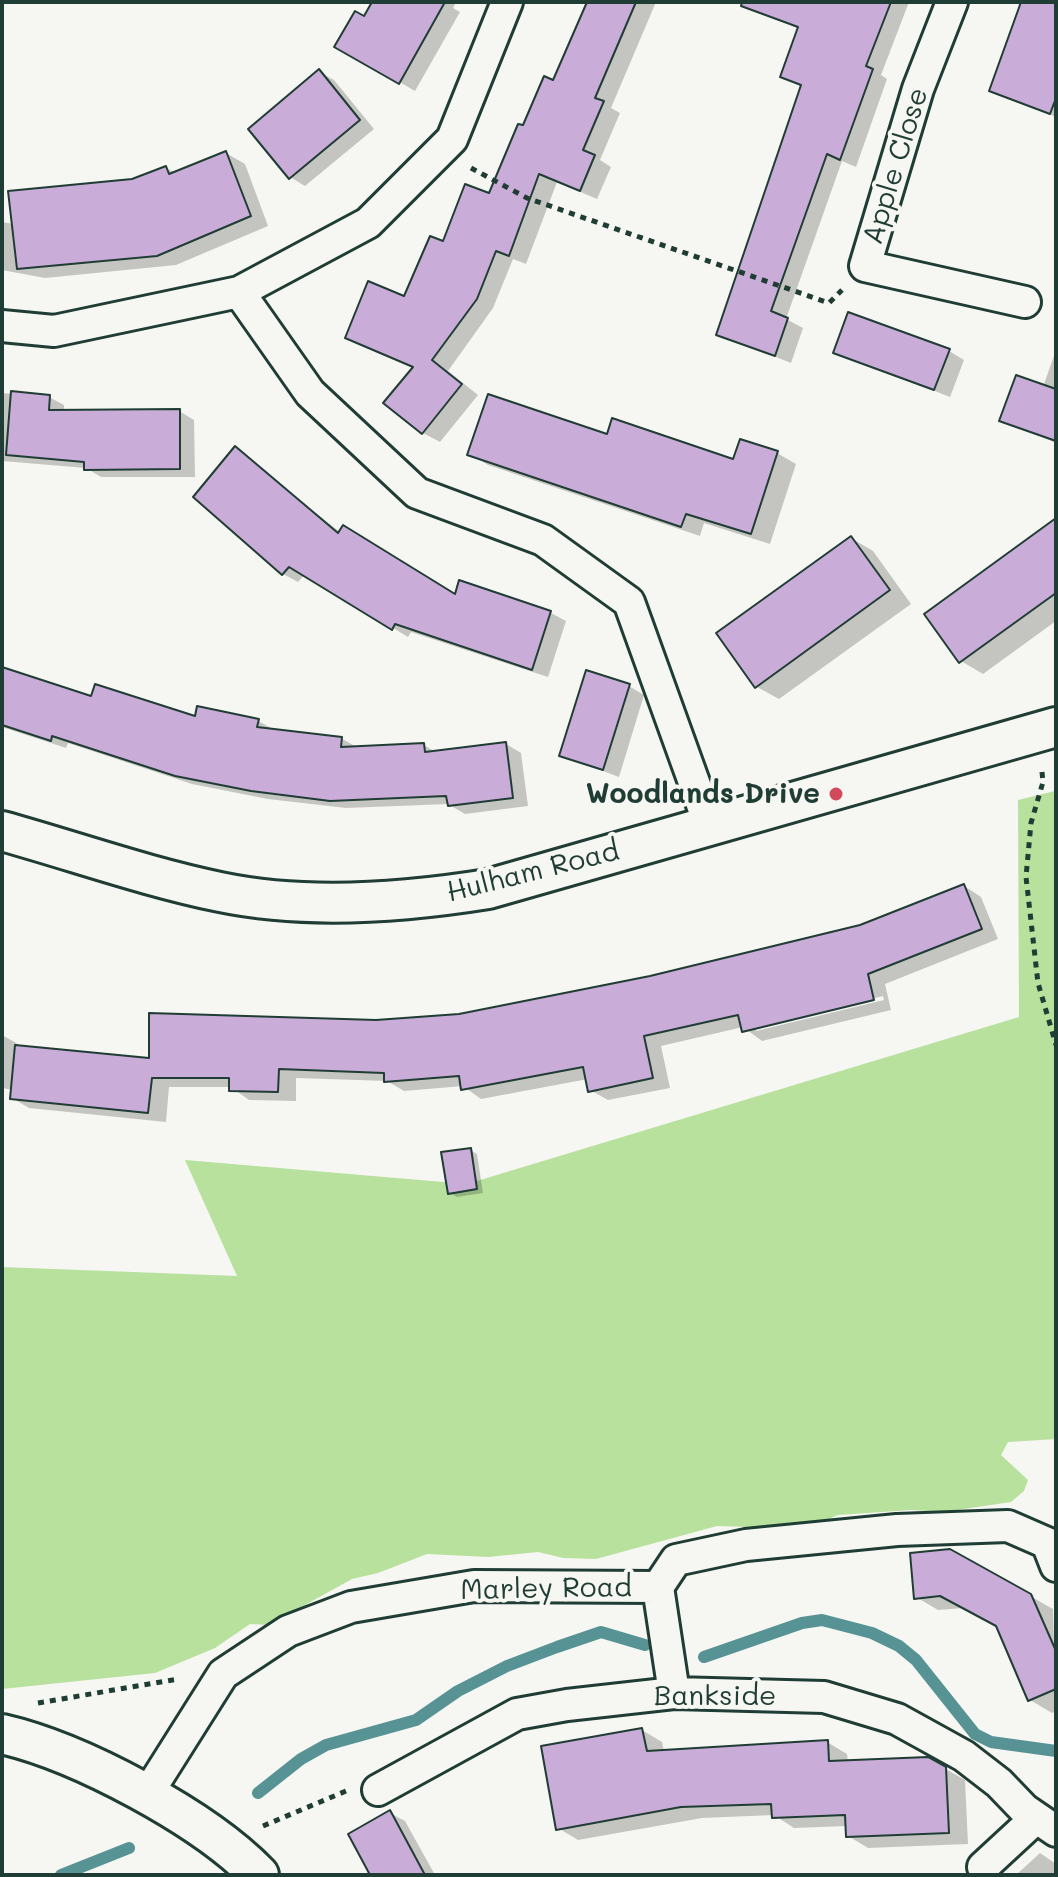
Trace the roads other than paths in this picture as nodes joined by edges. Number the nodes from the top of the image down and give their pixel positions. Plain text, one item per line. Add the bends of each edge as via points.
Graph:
1 (507, 2) edge
2 (952, 2) edge
3 (239, 292) junction
4 (1025, 302) dead end
5 (2, 326) edge
6 (1046, 729) edge
7 (709, 824) junction
8 (2, 831) edge
9 (1053, 1542) edge
10 (658, 1587) junction
11 (674, 1693) junction
12 (2, 1734) edge
13 (378, 1790) road end
14 (146, 1796) junction
15 (1046, 1824) edge
16 (247, 1862) edge
17 (983, 1867) dead end

1 - 3 street via 452,139 368,223
2 - 4 street, Apple Close via 918,89 865,266
3 - 5 street via 54,331
3 - 7 street via 310,393 417,493 543,540 629,602
6 - 7 street, Hulham Road
7 - 8 street, Hulham Road via 488,889 321,903 221,892
9 - 10 street, Marley Road via 1008,1526 897,1530 746,1545 676,1560
10 - 11 street
10 - 14 street, Marley Road via 474,1586 351,1607 288,1631 223,1674
11 - 13 street, Bankside via 517,1714
11 - 15 street, Bankside via 824,1697 897,1719 964,1756
12 - 14 street via 60,1751
14 - 16 street via 209,1830
15 - 17 street, Bankside

